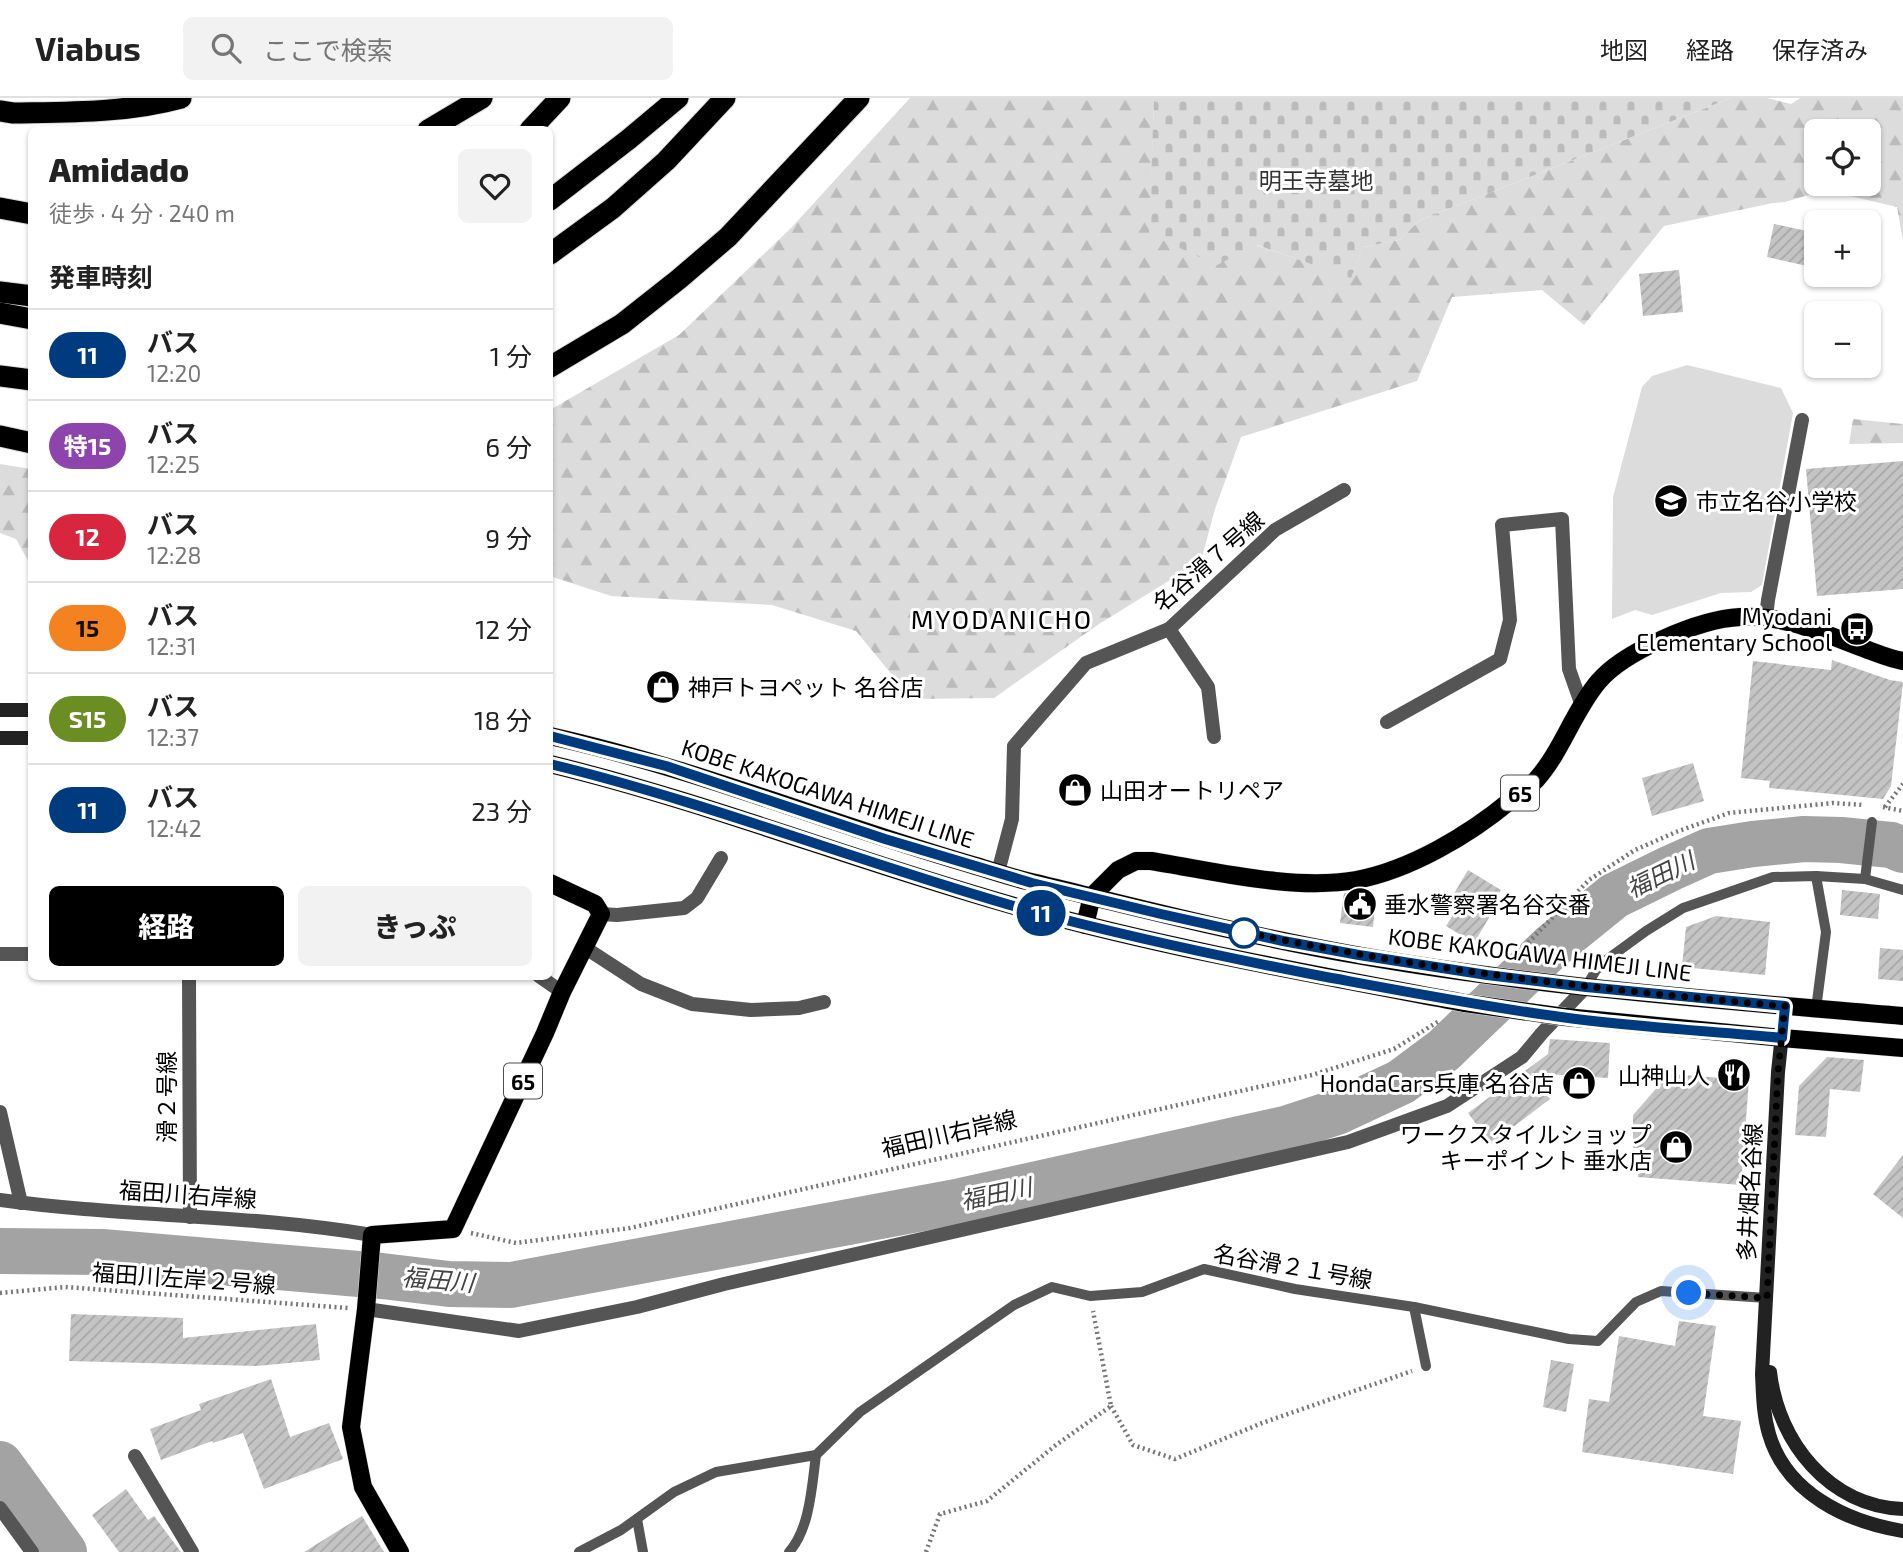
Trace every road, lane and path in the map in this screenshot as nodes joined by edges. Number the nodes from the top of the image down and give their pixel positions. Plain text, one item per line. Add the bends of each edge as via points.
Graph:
1 (181, 98) edge
2 (559, 98) edge
3 (678, 98) edge
4 (724, 98) edge
5 (859, 98) edge
6 (473, 103) edge
7 (0, 111) edge
8 (435, 126) edge
9 (534, 126) edge
10 (553, 198) edge
11 (0, 208) edge
12 (28, 213) edge
13 (553, 252) edge
14 (0, 292) edge
15 (28, 296) edge
16 (0, 313) edge
17 (28, 318) edge
18 (553, 365) edge
19 (0, 376) edge
20 (28, 380) edge
21 (1802, 421) dead end
22 (0, 436) edge
23 (28, 442) edge
24 (1344, 490) dead end
25 (1766, 617) junction
26 (1168, 629) junction
27 (1903, 661) edge
28 (1582, 706) junction
29 (0, 710) edge
30 (28, 710) edge
31 (1387, 722) dead end
32 (553, 737) edge
33 (1214, 737) dead end
34 (0, 738) edge
35 (28, 738) edge
36 (553, 765) edge
37 (1903, 785) edge
38 (1874, 806) dead end
39 (1884, 807) dead end
40 (1894, 809) dead end
41 (1903, 811) edge
42 (1871, 822) dead end
43 (721, 858) dead end
44 (998, 872) junction
45 (1816, 876) junction
46 (1865, 879) junction
47 (553, 884) edge
48 (1903, 890) edge
49 (1092, 896) junction
50 (601, 914) junction
51 (1085, 925) junction
52 (584, 947) junction
53 (0, 954) edge
54 (28, 954) edge
55 (1515, 960) dead end
56 (188, 980) edge
57 (545, 980) edge
58 (1586, 987) junction
59 (562, 992) junction
60 (824, 1002) dead end
61 (1785, 1006) junction
62 (1816, 1009) junction
63 (1903, 1016) edge
64 (1444, 1018) dead end
65 (1782, 1038) junction
66 (1903, 1048) edge
67 (0, 1112) edge
68 (0, 1200) edge
69 (21, 1203) junction
70 (190, 1217) junction
71 (453, 1229) junction
72 (372, 1235) junction
73 (0, 1293) edge
74 (1090, 1296) junction
75 (1767, 1298) junction
76 (1414, 1307) junction
77 (366, 1309) junction
78 (1426, 1366) joint
79 (1111, 1406) junction
80 (816, 1455) junction
81 (135, 1456) dead end
82 (0, 1508) edge
83 (1903, 1509) edge
84 (637, 1520) junction
85 (1903, 1531) edge
86 (32, 1552) edge
87 (191, 1552) edge
88 (400, 1552) edge
89 (579, 1552) edge
90 (643, 1552) edge
91 (789, 1552) edge
92 (926, 1552) edge

1 - 7 highway via 90,112
2 - 9 highway
3 - 10 highway
4 - 13 highway via 666,161
5 - 18 highway via 728,237 622,324
6 - 8 highway
11 - 12 highway
14 - 15 highway
16 - 17 highway
19 - 20 highway
21 - 25 street
22 - 23 highway
24 - 26 street, 名谷滑７号線 via 1275,530
25 - 27 main road, 65
25 - 28 main road, 65 via 1717,619 1656,643 1606,674
26 - 33 street via 1208,687
26 - 44 street, 名谷滑７号線 via 1086,663 1014,746 1012,819
28 - 31 street via 1569,669 1562,519 1502,525 1510,620 1500,659
28 - 49 main road, 65 via 1555,755 1534,781 1494,814 1392,870 1354,880 1306,883 1151,860 1118,870
29 - 30 street
32 - 44 main road, KOBE KAKOGAWA HIMEJI LINE via 666,766
34 - 35 street
36 - 51 main road via 660,793 917,877
37 - 39 path
38 - 55 path via 1833,803 1729,813 1676,832 1635,850 1589,880
40 - 41 path
42 - 46 lane
43 - 50 street via 697,898 684,908
44 - 49 main road, KOBE KAKOGAWA HIMEJI LINE
45 - 46 lane
45 - 58 lane via 1773,877 1683,908 1609,958
45 - 62 lane via 1826,932
46 - 48 lane
47 - 50 main road via 595,904
49 - 51 main road
49 - 58 main road, KOBE KAKOGAWA HIMEJI LINE via 1283,941
50 - 52 main road, 65
51 - 65 main road, bridge via 1465,1003
52 - 59 main road, 65
52 - 60 street via 641,984 692,1004 751,1010
53 - 54 street
56 - 70 street, 滑２号線
57 - 59 street
58 - 61 main road, KOBE KAKOGAWA HIMEJI LINE
58 - 77 street via 1522,1057 1447,1107 1348,1142 519,1332
59 - 71 main road, 65
61 - 62 main road, KOBE KAKOGAWA HIMEJI LINE
61 - 65 street, 多井畑名谷線
62 - 63 main road, KOBE KAKOGAWA HIMEJI LINE
64 - 71 path, 福田川右岸線 via 1394,1049 1312,1075 629,1228 516,1243
65 - 66 main road
65 - 75 street, 多井畑名谷線
67 - 69 street
68 - 69 street, 福田川右岸線
69 - 70 street, 福田川右岸線
70 - 72 street, 福田川右岸線 via 321,1226
71 - 72 main road
72 - 77 main road
73 - 77 path, 福田川左岸２号線 via 65,1287
74 - 76 lane, 名谷滑２１号線 via 1142,1292 1204,1269
74 - 79 path
74 - 80 lane, 名谷滑２１号線 via 1052,1287 1014,1305 860,1412
75 - 76 lane, 名谷滑２１号線 via 1661,1291 1636,1302 1598,1341
75 - 83 street via 1771,1388 1793,1443 1824,1478 1847,1493 1872,1504
75 - 85 street via 1763,1405 1779,1458 1796,1480 1835,1511
76 - 78 lane
77 - 88 main road via 351,1427 363,1487
78 - 79 path via 1262,1423 1175,1459 1133,1445
79 - 92 path via 987,1501 940,1514
80 - 84 lane via 716,1472 674,1492
80 - 91 lane via 808,1508
81 - 87 street
82 - 86 street
84 - 89 lane
84 - 90 lane

